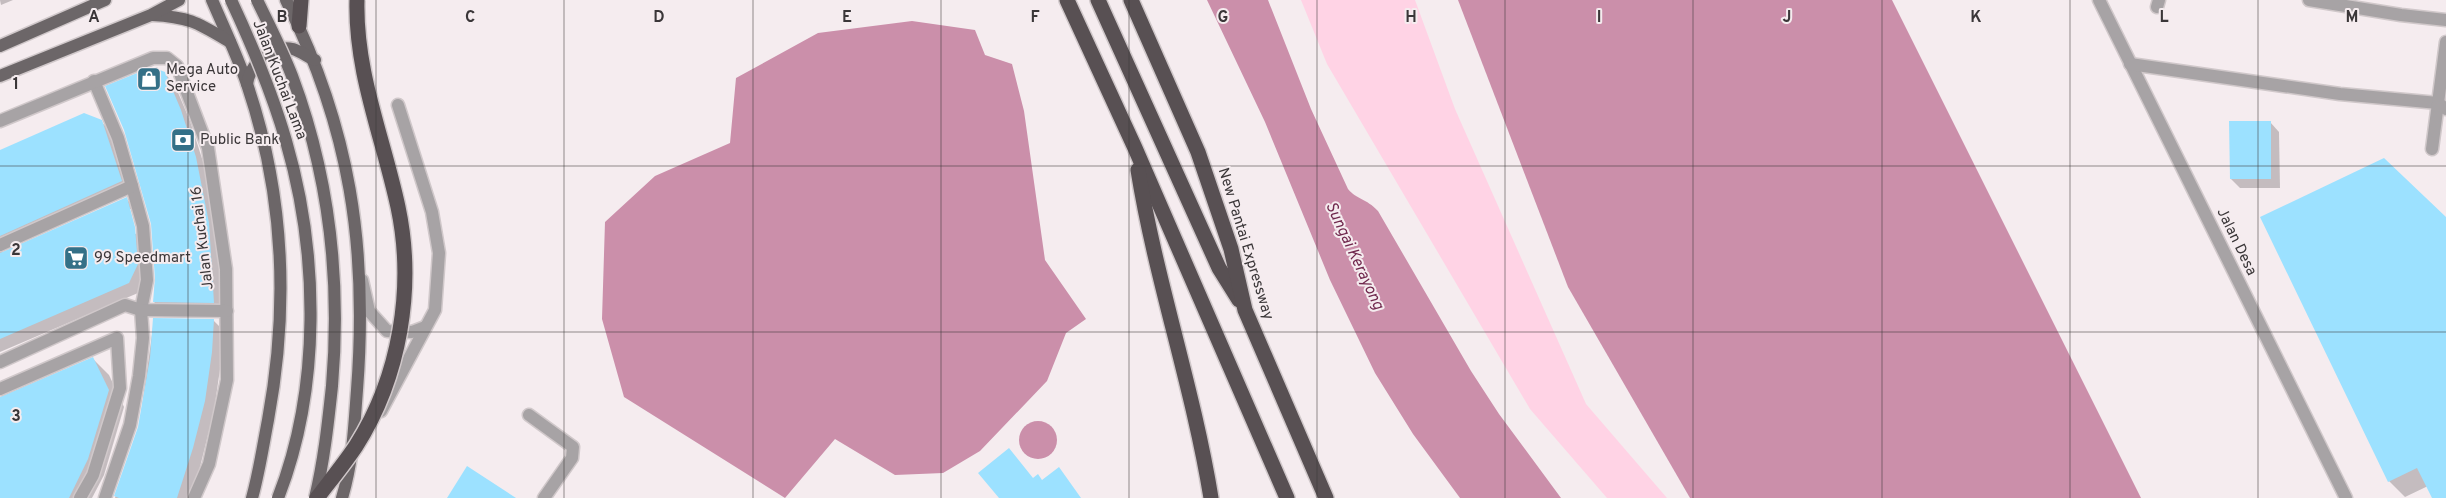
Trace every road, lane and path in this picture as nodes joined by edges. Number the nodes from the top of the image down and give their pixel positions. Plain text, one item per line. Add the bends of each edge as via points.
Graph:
1 (105, 0) edge
2 (179, 0) edge
3 (212, 0) edge
4 (230, 0) edge
5 (257, 0) edge
6 (286, 0) edge
7 (301, 0) edge
8 (357, 0) edge
9 (1067, 0) edge
10 (1098, 0) edge
11 (1130, 0) edge
12 (2099, 0) edge
13 (2309, 0) edge
14 (150, 15) junction
15 (2446, 20) edge
16 (299, 26) junction
17 (230, 42) junction
18 (2446, 42) edge
19 (0, 46) edge
20 (315, 60) junction
21 (2130, 64) junction
22 (0, 76) edge
23 (94, 81) junction
24 (247, 84) junction
25 (398, 105) dead end
26 (2442, 106) edge
27 (0, 121) edge
28 (1135, 148) junction
29 (2432, 148) dead end
30 (132, 186) junction
31 (0, 245) edge
32 (360, 272) junction
33 (141, 310) junction
34 (1245, 310) junction
35 (227, 312) junction
36 (425, 327) junction
37 (0, 362) edge
38 (0, 389) edge
39 (529, 415) dead end
40 (351, 468) junction
41 (80, 498) edge
42 (105, 498) edge
43 (194, 498) edge
44 (252, 498) edge
45 (278, 498) edge
46 (316, 498) edge
47 (342, 498) edge
48 (544, 498) edge
49 (1211, 498) edge
50 (1287, 498) edge
51 (1326, 498) edge
52 (2346, 498) edge

1 - 19 main road
2 - 14 main road
3 - 17 main road
4 - 45 main road, Jalan Kuchai Lama, bridge via 265,79 286,139 308,260 310,326 306,372 298,430
5 - 46 main road, Jalan Kuchai Lama, bridge via 292,76 311,135 331,232 335,348 328,429
6 - 16 main road
7 - 16 highway
8 - 46 highway, bridge via 356,28 362,74 398,207 405,254 404,299 398,342 384,392 356,446
9 - 28 highway
10 - 34 highway via 1219,268
11 - 34 highway, New Pantai Expressway via 1198,152 1231,249
12 - 21 street, Jalan Desa
13 - 15 street
14 - 17 main road via 180,16
14 - 22 main road
16 - 20 main road
17 - 24 main road
18 - 26 street
20 - 24 main road via 294,49 262,57 251,69
20 - 32 main road via 344,155 354,209
21 - 26 street
21 - 52 street, Jalan Desa
23 - 27 street, Jalan Kuchai 16
23 - 30 street via 118,138
23 - 35 street, Jalan Kuchai 16 via 152,58 167,58 176,66 208,148 226,269
24 - 44 main road via 264,142 279,229 281,265 276,376
25 - 36 street via 432,212 439,253 435,310
26 - 29 street
28 - 49 highway via 1147,223 1204,455
28 - 50 highway
30 - 31 street
30 - 33 street via 142,226 147,280
32 - 36 street via 369,311 386,331 412,332
32 - 40 main road
33 - 35 street
33 - 37 street via 125,305
33 - 42 street via 143,338 130,425
34 - 51 highway, New Pantai Expressway
35 - 43 street, Jalan Kuchai 16 via 227,380 209,464
36 - 40 street
38 - 41 street via 117,338 120,388 93,475
39 - 48 street via 573,447 572,458
40 - 47 main road

